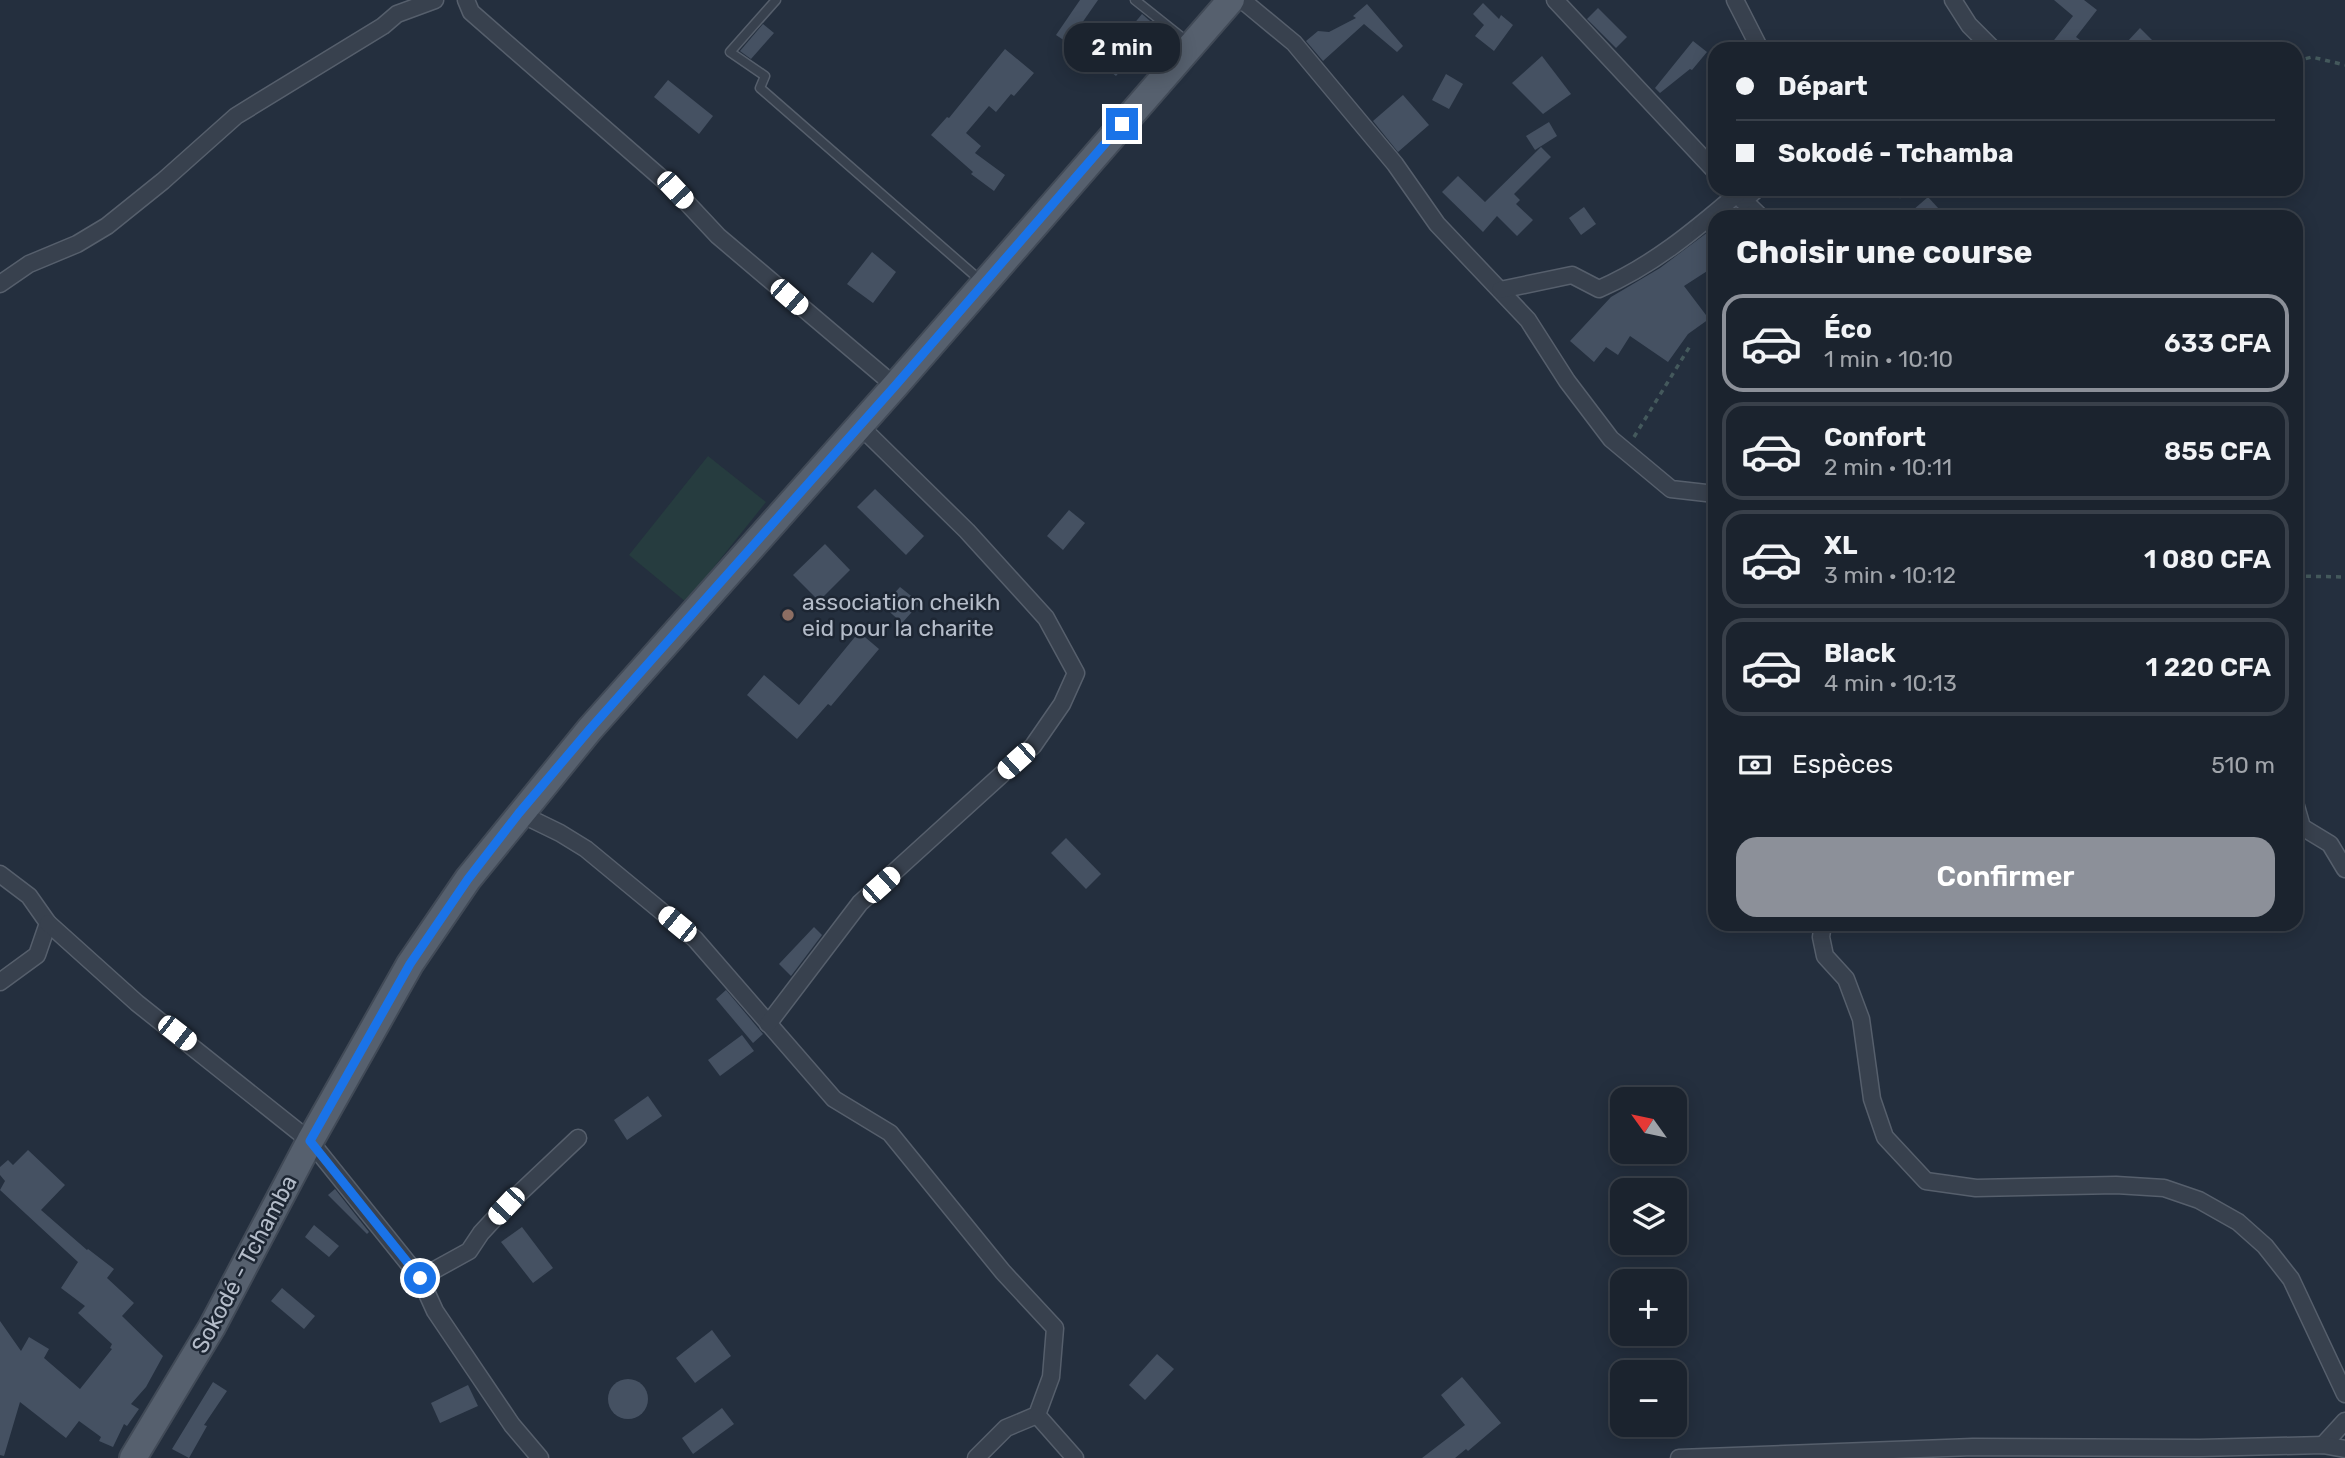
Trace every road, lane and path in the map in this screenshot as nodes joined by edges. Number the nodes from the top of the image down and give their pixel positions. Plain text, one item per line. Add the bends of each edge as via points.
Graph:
1 (435, 0) edge
2 (466, 0) edge
3 (776, 0) edge
4 (1135, 0) edge
5 (1231, 0) edge
6 (1242, 0) edge
7 (1555, 0) edge
8 (1735, 0) edge
9 (1953, 0) edge
10 (1756, 42) edge
11 (1986, 42) edge
12 (1192, 45) junction
13 (2303, 59) edge
14 (2345, 65) edge
15 (1708, 164) edge
16 (1735, 196) edge
17 (1739, 196) edge
18 (1719, 210) edge
19 (1754, 210) edge
20 (1708, 219) edge
21 (984, 283) junction
22 (0, 284) edge
23 (1500, 290) junction
24 (1690, 346) dead end
25 (895, 386) junction
26 (860, 426) junction
27 (1626, 451) junction
28 (1708, 493) edge
29 (2303, 576) edge
30 (2345, 577) edge
31 (519, 813) junction
32 (2303, 828) edge
33 (2345, 869) edge
34 (0, 874) edge
35 (48, 923) junction
36 (1822, 931) edge
37 (0, 982) edge
38 (768, 1024) junction
39 (578, 1138) dead end
40 (310, 1141) junction
41 (420, 1278) junction
42 (2345, 1394) edge
43 (1038, 1415) junction
44 (2345, 1421) edge
45 (2323, 1445) junction
46 (2345, 1449) edge
47 (133, 1458) edge
48 (540, 1458) edge
49 (976, 1458) edge
50 (1076, 1458) edge
51 (1679, 1458) edge

1 - 22 street via 397,14 236,116 107,226 29,264
2 - 25 street via 471,12 675,190 718,236
3 - 21 lane via 730,52 765,76 760,88
4 - 12 lane
5 - 12 main road, Sokodé - Tchamba
6 - 23 street via 1294,43 1395,164 1437,224
7 - 15 street
8 - 10 street
9 - 11 street
12 - 21 main road, Sokodé - Tchamba
13 - 14 path
16 - 18 street
17 - 19 street
20 - 23 street via 1684,240 1599,289 1572,275
21 - 25 main road, Sokodé - Tchamba
23 - 27 street via 1528,320 1611,439
24 - 27 path
25 - 26 main road, Sokodé - Tchamba
26 - 31 main road, Sokodé - Tchamba
26 - 38 street via 967,531 1046,618 1076,673 1062,704 1033,746 860,903
27 - 28 street via 1671,489
29 - 30 path
31 - 38 street via 586,849 695,939
31 - 40 main road, Sokodé - Tchamba via 410,964
32 - 33 street via 2330,844
34 - 35 street via 29,897
35 - 37 street via 37,955
35 - 40 street via 137,1003
36 - 42 street via 1825,956 1846,979 1861,1019 1872,1099 1885,1137 1926,1181 1976,1188 2164,1188 2199,1200 2238,1222 2291,1279
38 - 43 street via 834,1099 890,1133 1003,1272 1055,1328 1051,1377
39 - 41 street via 506,1206 469,1251
40 - 41 street
40 - 47 main road, Sokodé - Tchamba via 212,1326
41 - 48 street via 435,1311 512,1425
43 - 49 street via 1006,1428
43 - 50 street
44 - 45 street
45 - 46 street
45 - 51 street via 1973,1447

